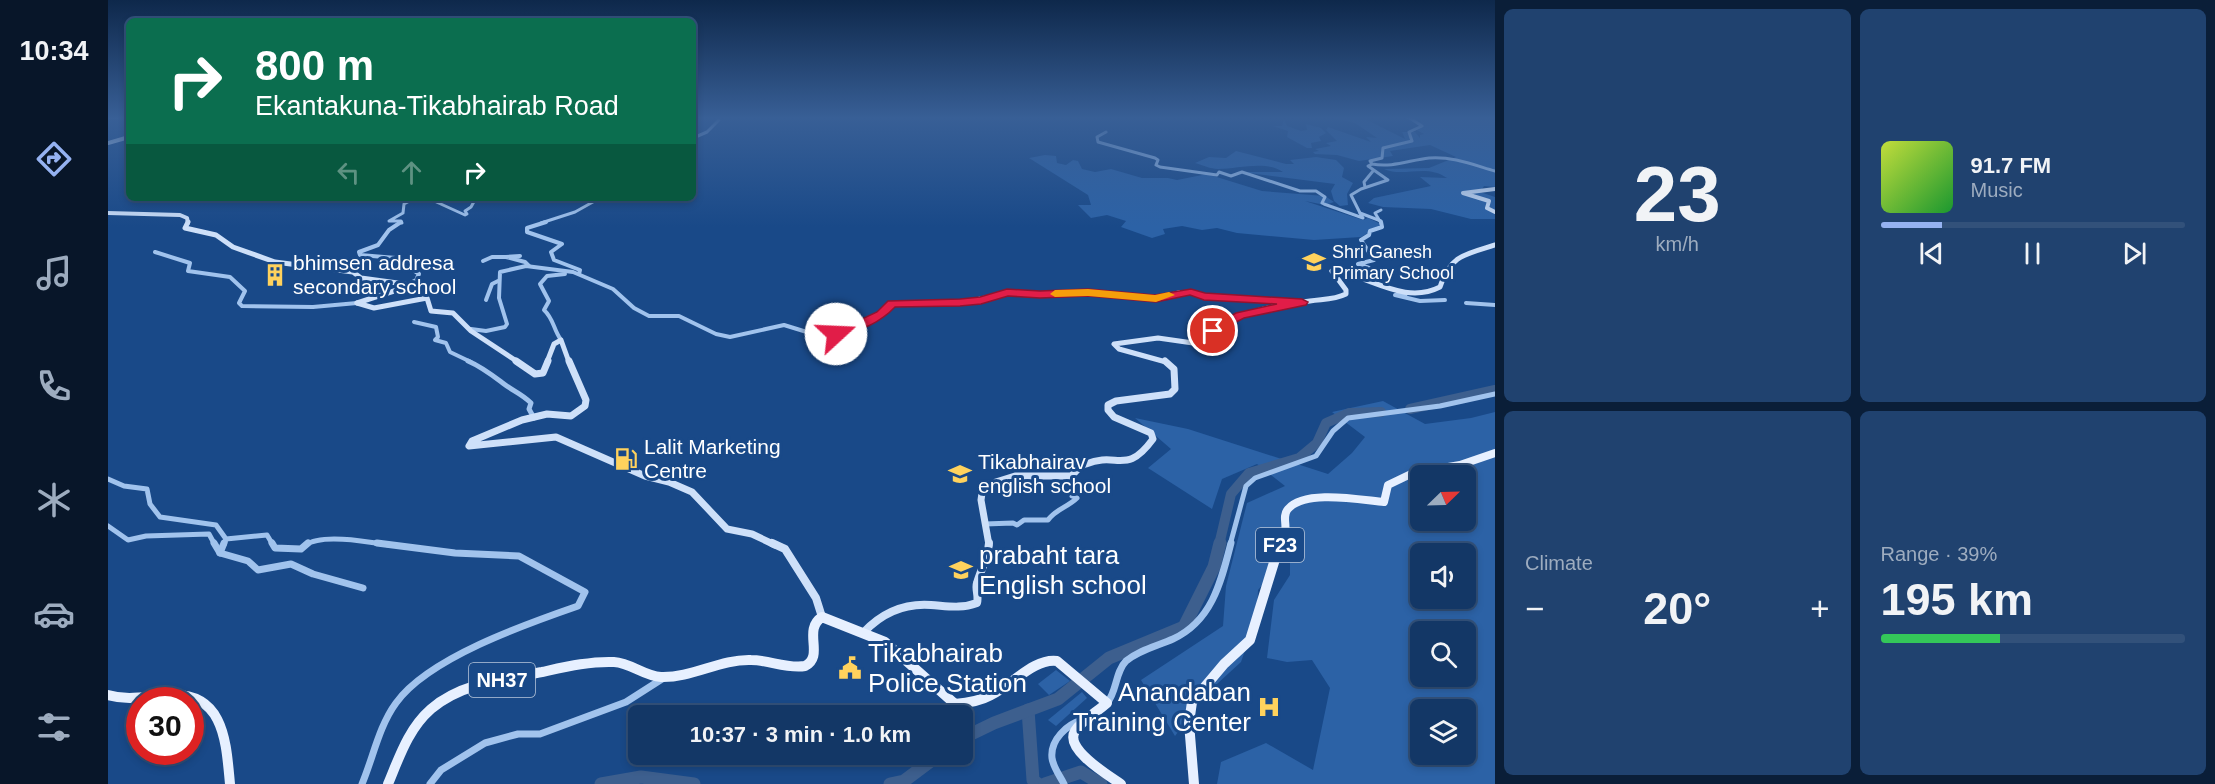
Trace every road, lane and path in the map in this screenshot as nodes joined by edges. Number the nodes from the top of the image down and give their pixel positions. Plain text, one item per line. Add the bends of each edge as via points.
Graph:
1 (1139, 154) edge
2 (1382, 154) edge
3 (1372, 164) junction
4 (1373, 171) junction
5 (1495, 171) edge
6 (1365, 188) junction
7 (1495, 189) edge
8 (410, 201) edge
9 (434, 201) edge
10 (475, 201) edge
11 (595, 201) edge
12 (1381, 210) dead end
13 (1495, 212) edge
14 (108, 213) edge
15 (1360, 213) junction
16 (1381, 221) junction
17 (1495, 245) edge
18 (155, 252) dead end
19 (520, 256) dead end
20 (506, 257) junction
21 (483, 261) dead end
22 (529, 266) junction
23 (1332, 271) junction
24 (579, 274) junction
25 (498, 281) junction
26 (398, 290) junction
27 (1423, 293) junction
28 (486, 300) dead end
29 (1445, 300) dead end
30 (1302, 302) junction
31 (357, 303) junction
32 (1466, 303) dead end
33 (1495, 305) edge
34 (414, 322) dead end
35 (471, 329) junction
36 (561, 340) junction
37 (1495, 394) edge
38 (534, 418) junction
39 (1495, 453) edge
40 (108, 479) edge
41 (1072, 496) dead end
42 (985, 524) junction
43 (108, 526) edge
44 (226, 539) junction
45 (220, 554) junction
46 (363, 588) dead end
47 (822, 617) junction
48 (864, 632) junction
49 (664, 677) junction
50 (108, 695) edge
51 (1107, 703) junction
52 (1088, 719) junction
53 (230, 784) edge
54 (362, 784) edge
55 (388, 784) edge
56 (430, 784) edge
57 (1064, 784) edge
58 (1121, 784) edge
59 (1194, 784) edge

1 - 15 street via 1155,158 1160,167 1231,176 1242,172 1300,191 1316,191 1325,197 1322,203 1363,218
2 - 3 street via 1382,158 1370,161
3 - 4 street via 1368,166
3 - 5 street via 1435,158
4 - 6 street via 1364,182
4 - 6 street via 1388,180
6 - 15 street via 1352,195
7 - 13 street via 1463,193 1491,202 1487,208
8 - 26 street via 404,204 403,213 388,221 402,223 389,230 381,243 359,252 396,258 419,274 418,279
9 - 10 street via 465,215
11 - 24 street via 527,228 527,232 562,244 551,252 554,260 580,270
12 - 16 street via 1375,213
14 - 26 street via 180,215 187,218 185,228 216,235 233,247 264,259 405,284
15 - 16 street
16 - 23 street via 1382,227 1361,240 1374,260 1358,264 1369,268 1368,275 1336,268
17 - 27 street via 1472,250 1454,260 1444,273 1440,288
18 - 31 street via 190,263 188,271 230,277 245,291 238,303 242,306
19 - 20 street
20 - 21 street
20 - 22 street
22 - 24 street
22 - 25 street via 510,267 500,272
23 - 27 street via 1392,289
23 - 30 street via 1346,294
24 - 30 street via 613,289 651,317 672,315 723,336 780,325 812,334 836,334 881,315 892,304 960,303 1007,292 1156,299 1191,292
24 - 36 street via 551,274 540,284 549,301 543,310 552,317
25 - 28 street via 492,284
25 - 35 street via 501,310 507,324 498,330
26 - 31 street
27 - 29 street via 1395,295 1429,303
30 - 42 street via 1240,315 1208,334 1200,344 1158,338 1114,344 1119,349 1164,360 1174,369 1175,389 1170,394 1124,399 1108,405 1114,417 1151,433 1153,439 1145,451 1137,458 1120,462 1085,464 1071,476 1015,476 982,486
31 - 35 street via 393,306 427,298 430,311 453,313
32 - 33 street
34 - 38 street via 436,327 435,340 446,344 450,352 486,369 521,393 531,402
35 - 36 street via 535,374 543,373 554,344
36 - 38 street via 585,406 571,416 547,414
37 - 51 street via 1348,418 1333,431 1316,456 1255,478 1246,486 1241,499 1224,571 1209,612 1175,638 1125,662
38 - 47 street via 472,441 469,446 556,437 692,492 727,529 752,534 785,549 816,598
39 - 59 main road, F23 via 1393,481 1388,485 1384,502 1330,497 1288,509 1285,532 1250,640 1192,702 1189,723
40 - 44 street via 147,489 150,504 160,516 216,525
41 - 42 street via 1077,498 1048,520 1024,520 1017,525
42 - 48 street via 989,542 976,586 980,595 977,603 958,609 932,605 897,608 882,614
43 - 45 street via 129,540 209,534
44 - 45 street
44 - 54 street via 267,535 275,548 301,549 312,540 351,540 455,553 519,556 585,592 578,606 505,633 438,668 406,691 396,703
45 - 46 street via 248,561 258,570 291,564
47 - 48 main road
47 - 49 main road via 812,626 814,658 809,665 744,659
48 - 51 main road via 891,646 955,704 986,698 1048,660 1057,661
49 - 55 main road, NH37 via 617,662 599,663 492,681 453,693 417,723
49 - 56 street via 626,702 540,734 518,734 485,743 441,770
50 - 53 main road via 128,699 184,695 214,712 224,730
51 - 52 main road
52 - 57 street via 1074,721 1053,747 1052,758
52 - 58 main road via 1073,735 1076,750

